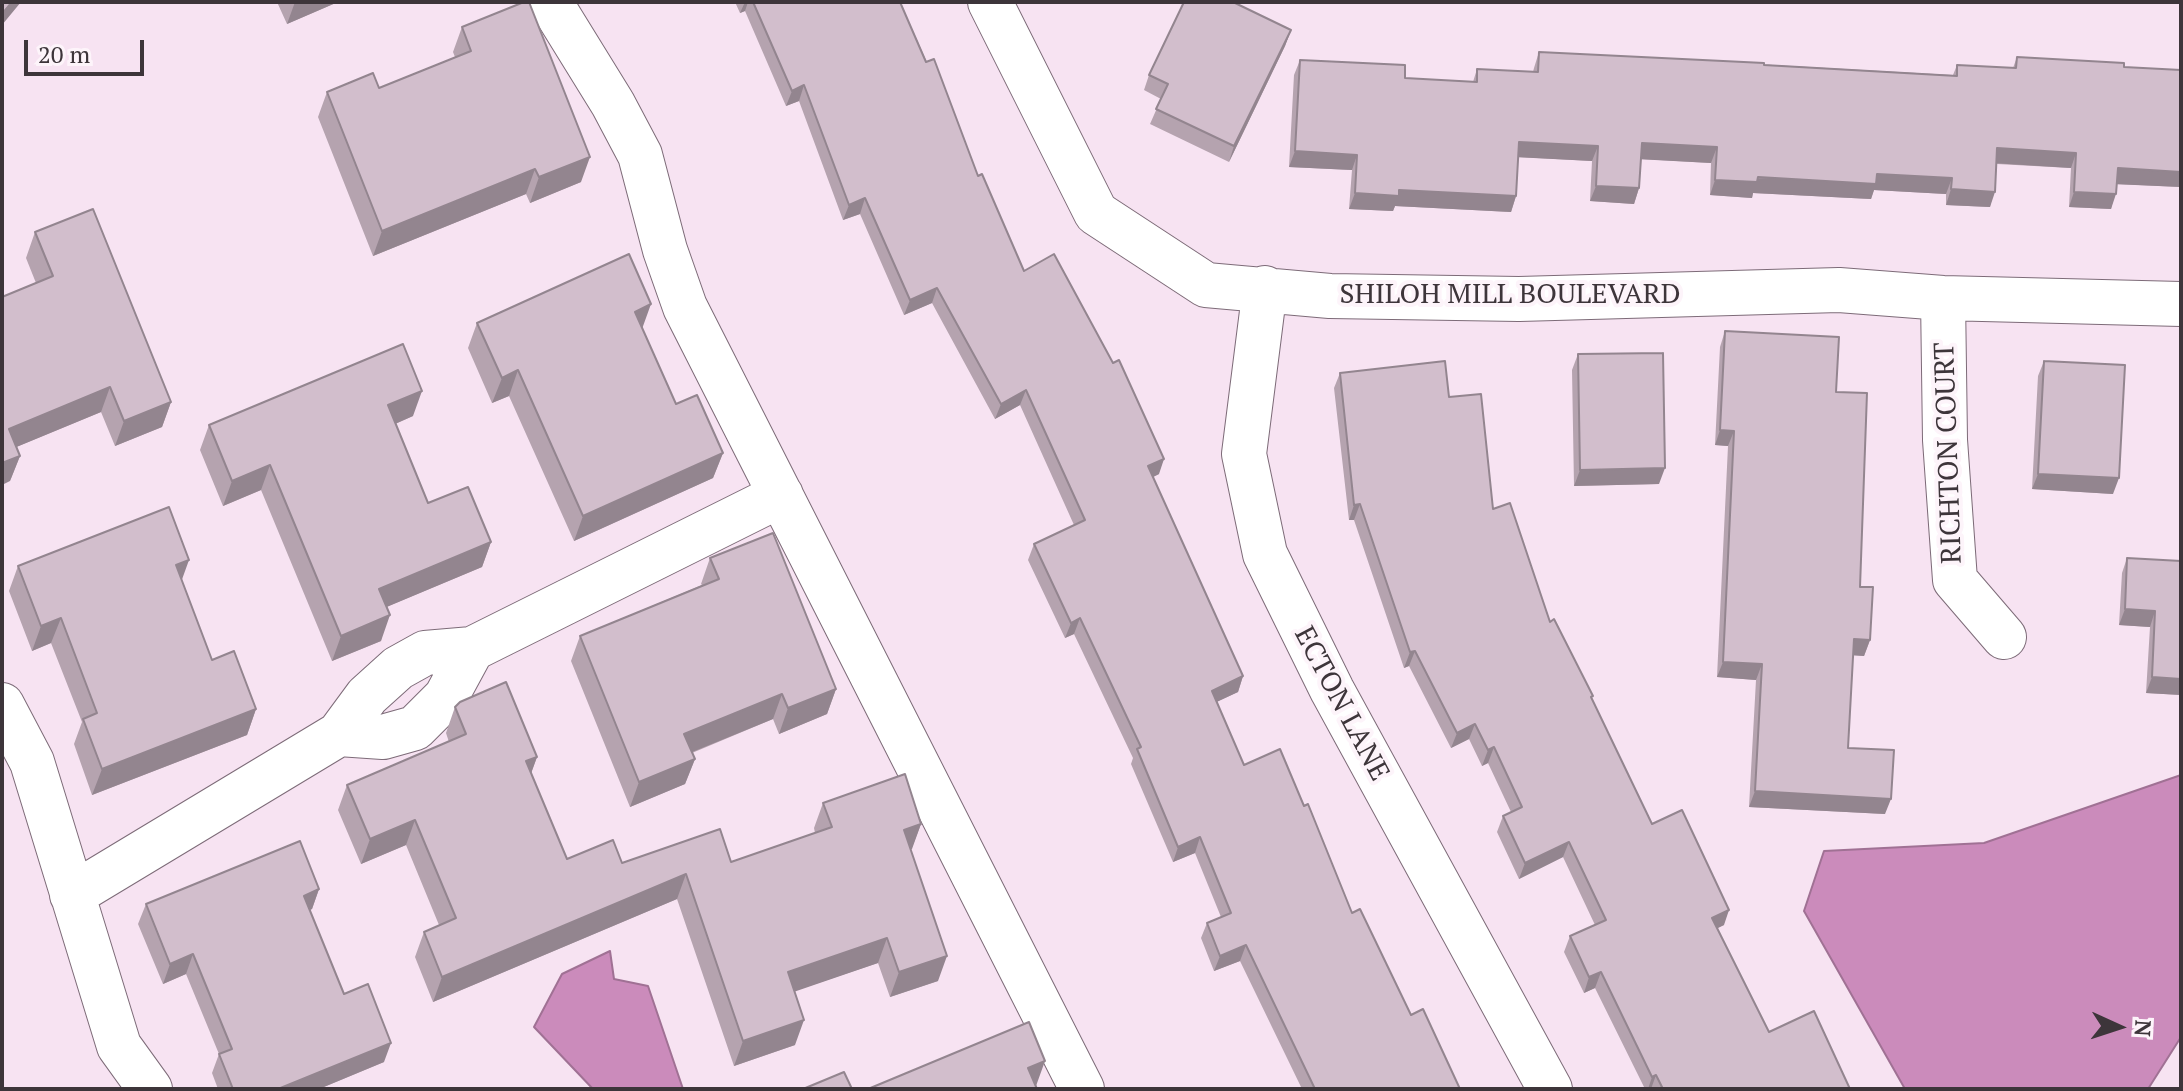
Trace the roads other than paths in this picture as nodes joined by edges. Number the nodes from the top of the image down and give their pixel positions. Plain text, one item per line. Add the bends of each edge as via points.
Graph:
1 (550, 2) edge
2 (990, 2) edge
3 (1265, 288) junction
4 (1943, 298) junction
5 (2181, 304) edge
6 (781, 495) junction
7 (2004, 637) dead end
8 (2, 705) edge
9 (72, 895) junction
10 (150, 1089) edge
11 (1082, 1089) edge
12 (1550, 1089) edge

1 - 6 street via 640,155 685,307
2 - 3 street, SHILOH MILL BOULEVARD via 1096,213 1206,285
3 - 4 street, SHILOH MILL BOULEVARD via 1330,296 1503,299 1839,290
3 - 12 street, ECTON LANE via 1244,454 1265,554 1332,690
4 - 5 street, SHILOH MILL BOULEVARD
4 - 7 street, RICHTON COURT via 1945,440 1955,580
6 - 9 street via 472,649 425,653 398,668 367,696 339,734
6 - 11 street
8 - 9 street via 32,762
9 - 10 street via 119,1046

